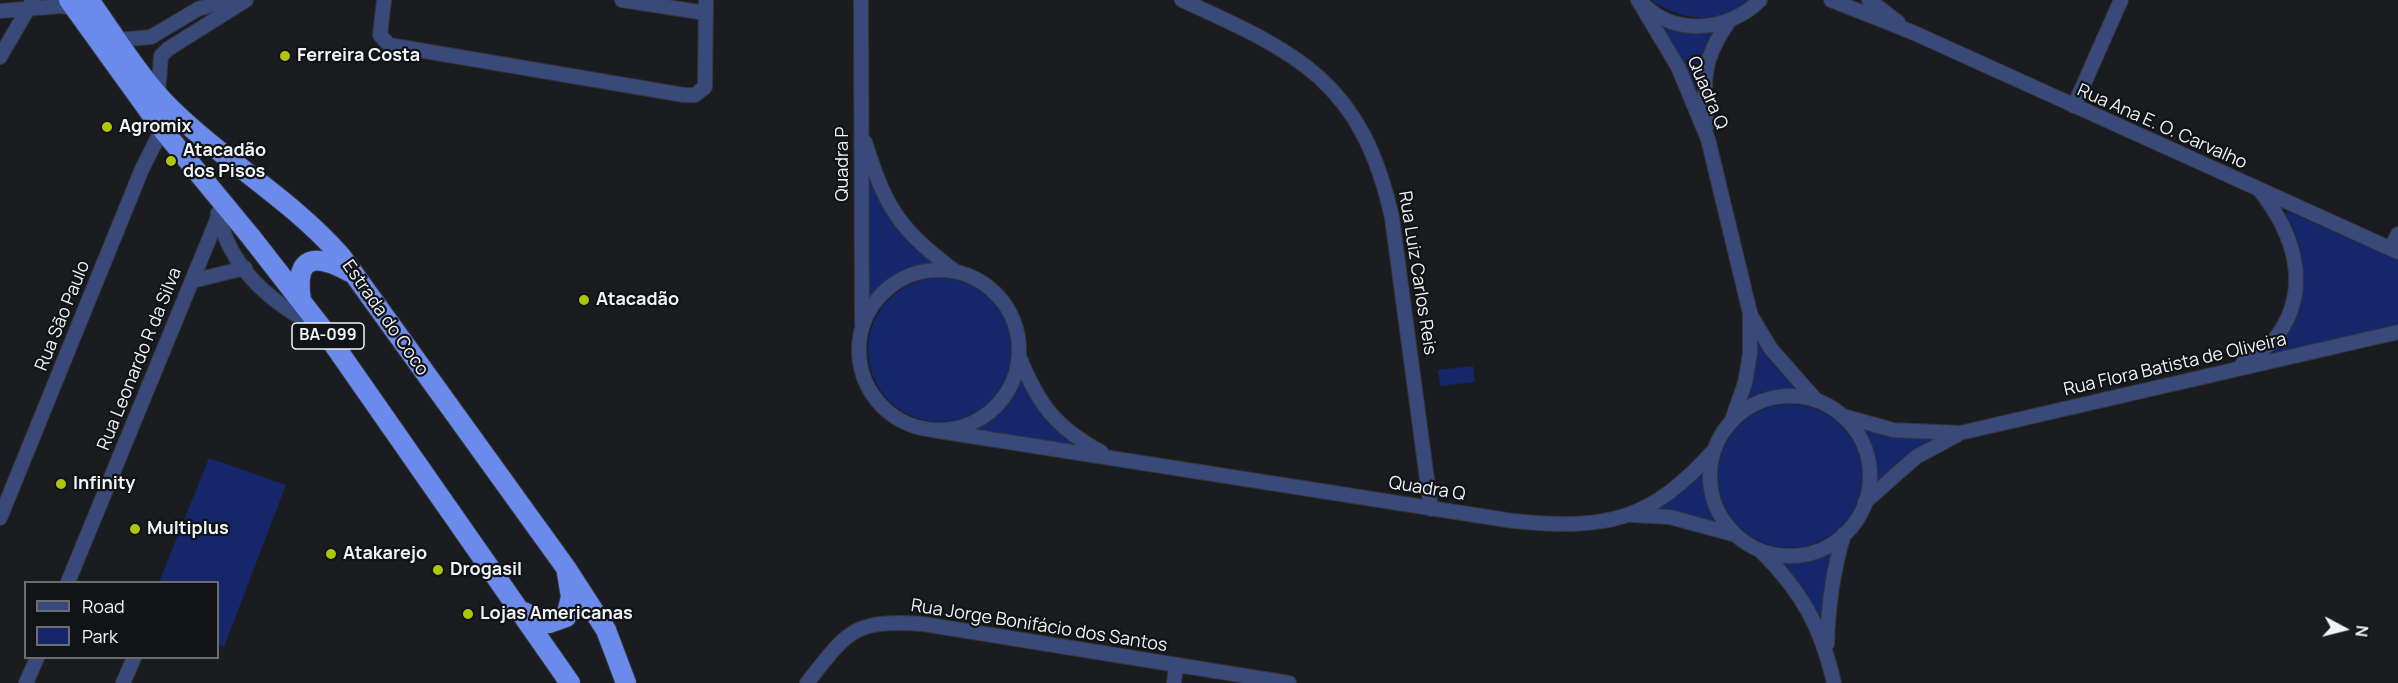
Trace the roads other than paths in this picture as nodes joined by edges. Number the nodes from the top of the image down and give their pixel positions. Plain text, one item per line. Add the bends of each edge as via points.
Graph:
1 (230, 0) edge
2 (246, 0) edge
3 (384, 0) edge
4 (622, 0) edge
5 (861, 0) edge
6 (1182, 0) edge
7 (1639, 0) edge
8 (1761, 0) edge
9 (1832, 0) edge
10 (1869, 0) edge
11 (2121, 0) edge
12 (78, 3) edge
13 (31, 4) edge
14 (706, 6) edge
15 (0, 10) edge
16 (1730, 20) junction
17 (177, 22) junction
18 (1912, 32) junction
19 (187, 37) junction
20 (117, 40) junction
21 (0, 57) edge
22 (158, 94) junction
23 (2074, 106) junction
24 (162, 129) junction
25 (861, 130) junction
26 (1708, 139) junction
27 (214, 191) junction
28 (2260, 191) junction
29 (219, 215) junction
30 (2398, 234) edge
31 (2395, 250) edge
32 (245, 268) junction
33 (956, 272) junction
34 (355, 275) junction
35 (192, 281) junction
36 (301, 300) junction
37 (1750, 313) junction
38 (862, 328) junction
39 (325, 332) junction
40 (2398, 332) edge
41 (1019, 354) junction
42 (2233, 370) junction
43 (1816, 400) junction
44 (1843, 416) junction
45 (1732, 420) junction
46 (932, 430) junction
47 (1960, 433) junction
48 (1714, 449) junction
49 (1111, 457) junction
50 (1865, 502) junction
51 (1431, 508) junction
52 (1630, 515) junction
53 (0, 518) edge
54 (1844, 534) junction
55 (1736, 536) junction
56 (1759, 549) junction
57 (566, 568) junction
58 (68, 581) edge
59 (520, 610) junction
60 (1826, 649) junction
61 (36, 659) edge
62 (133, 659) edge
63 (1176, 666) junction
64 (1207, 677) edge
65 (26, 683) edge
66 (123, 683) edge
67 (570, 683) edge
68 (626, 683) edge
69 (807, 683) edge
70 (1174, 683) edge
71 (1289, 683) edge
72 (1834, 683) edge

1 - 17 street via 198,9
2 - 19 street
3 - 14 street via 380,35 389,45 684,95 695,95 705,87
4 - 14 street
5 - 25 street, Quadra P
6 - 51 street, Rua Luiz Carlos Reis via 1253,32 1311,69 1358,122 1371,147 1392,218
7 - 16 street via 1671,21 1693,26
7 - 26 street, Quadra Q via 1678,67
8 - 16 street
9 - 18 street
10 - 18 street
11 - 23 street
12 - 13 street
12 - 20 highway, Estrada do Coco / BA-099
12 - 24 highway, BA-099
13 - 15 street
13 - 21 street
16 - 26 street via 1714,42 1705,68
17 - 19 street
17 - 20 street via 151,37
18 - 23 street, Rua Ana E. O. Carvalho
19 - 22 street via 161,56
20 - 22 highway, Estrada do Coco / BA-099
22 - 34 highway, Estrada do Coco / BA-099 via 215,148 317,228
23 - 28 street, Rua Ana E. O. Carvalho
24 - 27 highway, BA-099
24 - 53 street, Rua São Paulo via 142,169
25 - 33 street via 876,178 900,223
25 - 38 street, Quadra P
26 - 37 street, Quadra Q
27 - 29 street
27 - 36 highway, BA-099
28 - 31 street, Rua Ana E. O. Carvalho
28 - 42 street via 2278,213 2288,234 2297,283 2289,314 2277,336
29 - 32 street via 224,238
29 - 35 street, Rua Leonardo R da Silva
30 - 31 street
32 - 35 street
32 - 39 street via 272,300
33 - 38 street via 932,270 909,276 888,288 872,306
33 - 41 street via 977,279 995,293 1017,332
34 - 36 highway via 329,262 310,261 302,267 298,278
34 - 57 highway, Estrada do Coco / BA-099
35 - 58 street, Rua Leonardo R da Silva
36 - 39 highway, BA-099
37 - 43 street, Quadra Q via 1771,349
37 - 45 street, Quadra Q via 1745,384
38 - 46 street via 859,352 863,375 873,396 889,413 909,425
39 - 59 highway, BA-099
40 - 42 street, Rua Flora Batista de Oliveira
41 - 46 street via 1006,394 992,411 964,426
41 - 49 street via 1043,406 1080,441
42 - 47 street, Rua Flora Batista de Oliveira
43 - 44 street
43 - 45 street via 1794,395 1771,397
44 - 47 street, Rua Flora Batista de Oliveira via 1893,430
44 - 50 street via 1864,446 1869,465
45 - 48 street
46 - 49 street
47 - 50 street, Rua Flora Batista de Oliveira via 1916,457
48 - 52 street, Quadra Q via 1671,490
48 - 55 street via 1712,495 1721,517
49 - 51 street, Quadra Q
50 - 54 street
51 - 52 street, Quadra Q via 1513,521 1571,525
52 - 55 street via 1670,517
54 - 56 street via 1821,549 1795,556
54 - 60 street via 1834,567
55 - 56 street
56 - 60 street via 1802,599
57 - 59 highway via 571,597 566,617 549,623
57 - 68 highway, Estrada do Coco / BA-099 via 606,630
59 - 67 highway, BA-099
60 - 72 street
61 - 65 street
62 - 66 street
63 - 64 street, Rua Jorge Bonifácio dos Santos
63 - 69 street, Rua Jorge Bonifácio dos Santos via 892,622 870,624 852,632
63 - 70 street
64 - 71 street, Rua Jorge Bonifácio dos Santos

